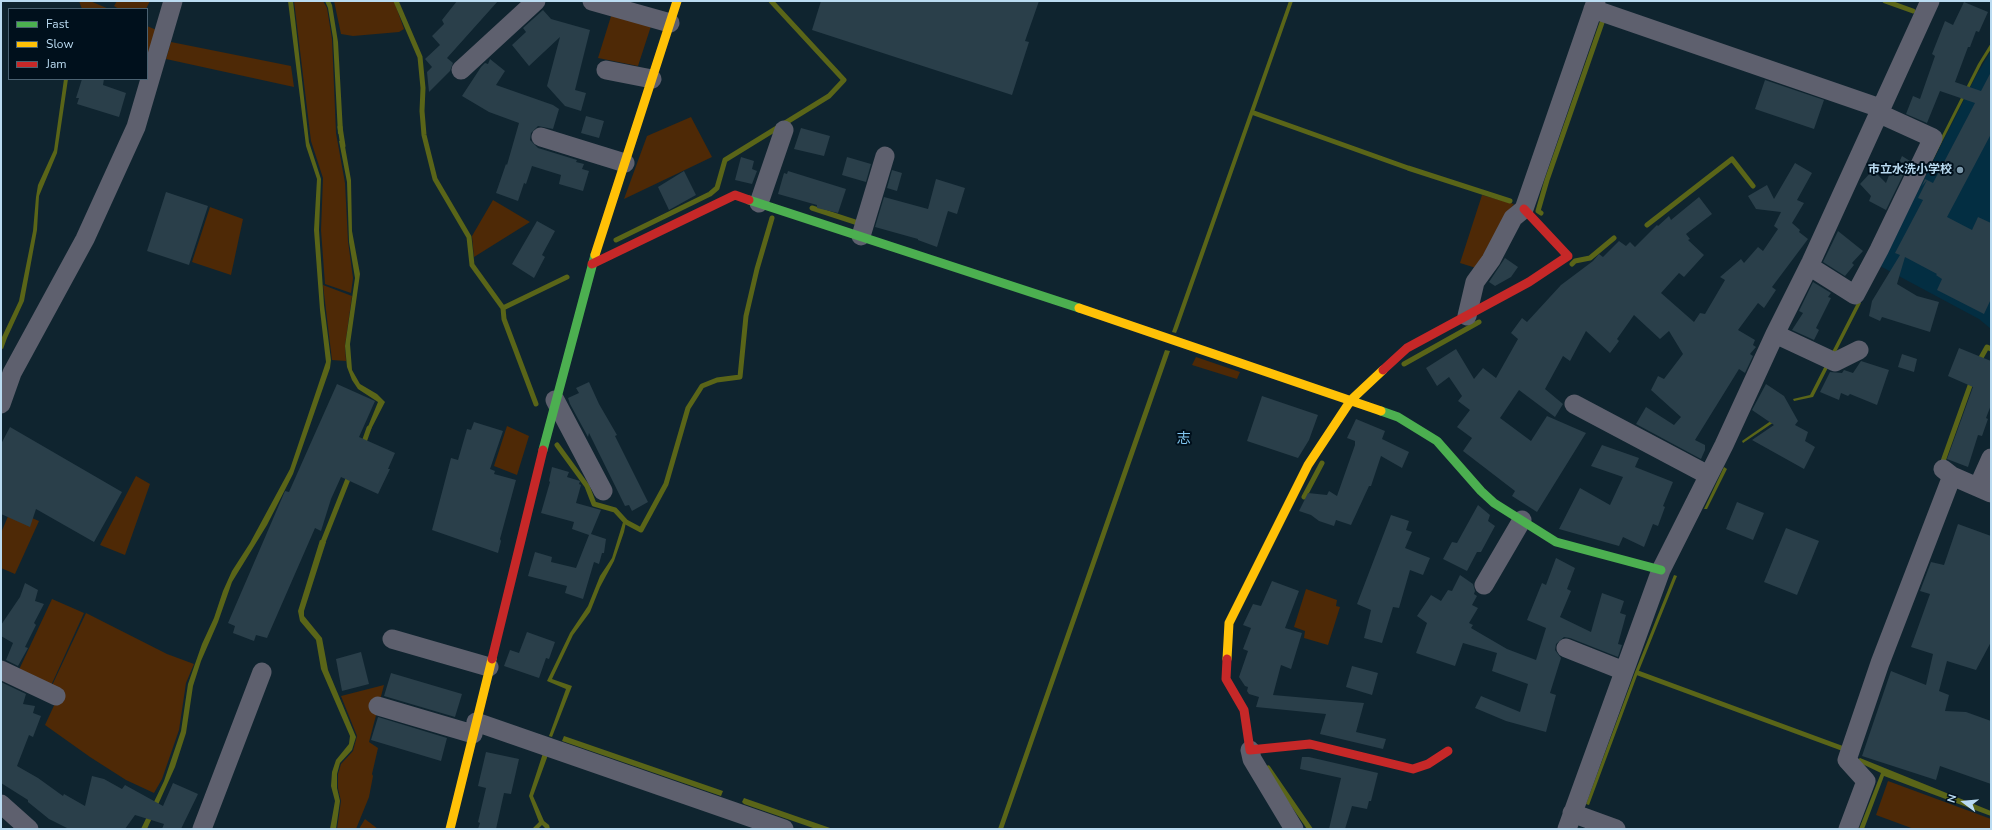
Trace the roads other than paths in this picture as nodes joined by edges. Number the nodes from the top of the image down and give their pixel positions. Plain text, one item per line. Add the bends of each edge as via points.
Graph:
1 (173, 1) edge
2 (536, 1) edge
3 (592, 1) edge
4 (677, 1) edge
5 (1930, 1) edge
6 (1595, 5) edge
7 (670, 23) junction
8 (461, 70) dead end
9 (606, 70) dead end
10 (652, 79) junction
11 (1879, 110) junction
12 (784, 130) dead end
13 (541, 137) dead end
14 (885, 156) dead end
15 (625, 163) junction
16 (760, 203) junction
17 (1524, 209) junction
18 (861, 236) junction
19 (592, 264) junction
20 (1809, 266) junction
21 (1467, 316) junction
22 (1775, 334) junction
23 (1859, 350) dead end
24 (555, 400) junction
25 (1351, 400) junction
26 (1, 404) edge
27 (1574, 404) dead end
28 (1991, 458) edge
29 (1708, 475) junction
30 (1985, 490) edge
31 (603, 491) dead end
32 (1522, 520) junction
33 (1661, 570) junction
34 (1484, 586) dead end
35 (392, 639) dead end
36 (1566, 648) dead end
37 (490, 667) junction
38 (1, 670) edge
39 (1624, 671) junction
40 (262, 672) dead end
41 (56, 696) dead end
42 (378, 706) dead end
43 (475, 728) junction
44 (1250, 750) junction
45 (1448, 751) dead end
46 (1, 804) edge
47 (1570, 821) edge
48 (29, 829) edge
49 (202, 829) edge
50 (450, 829) edge
51 (784, 829) edge
52 (1294, 829) edge
53 (1616, 829) edge
54 (1848, 829) edge

1 - 26 street via 136,127 85,239 12,373
2 - 8 street
3 - 7 street
4 - 7 street
5 - 11 street
6 - 11 street
6 - 17 street
7 - 10 street
9 - 10 street
10 - 15 street
11 - 20 street
11 - 20 street via 1933,138 1855,295
12 - 16 street
13 - 15 street
14 - 18 street
15 - 19 street
16 - 18 street
16 - 19 street via 735,195
17 - 21 street via 1513,218 1491,260 1475,282
17 - 21 street via 1568,256 1530,282
18 - 25 street
19 - 24 street
20 - 22 street
21 - 25 street via 1406,348
22 - 23 street via 1835,362
22 - 29 street
24 - 31 street
24 - 37 street
25 - 32 street via 1398,417 1437,440 1481,491 1494,503
25 - 44 street via 1308,465 1229,623 1226,679 1244,710
27 - 29 street
28 - 30 street
29 - 33 street
30 - 54 street via 1948,473 1847,760 1866,782
32 - 33 street via 1556,542
32 - 34 street
33 - 39 street
35 - 37 street
36 - 39 street
37 - 43 street
38 - 41 street
39 - 47 street
40 - 49 street
42 - 43 street
43 - 50 street
43 - 51 street
44 - 45 street via 1310,744 1413,769 1428,764
44 - 52 street via 1252,759
46 - 48 street
47 - 53 street

